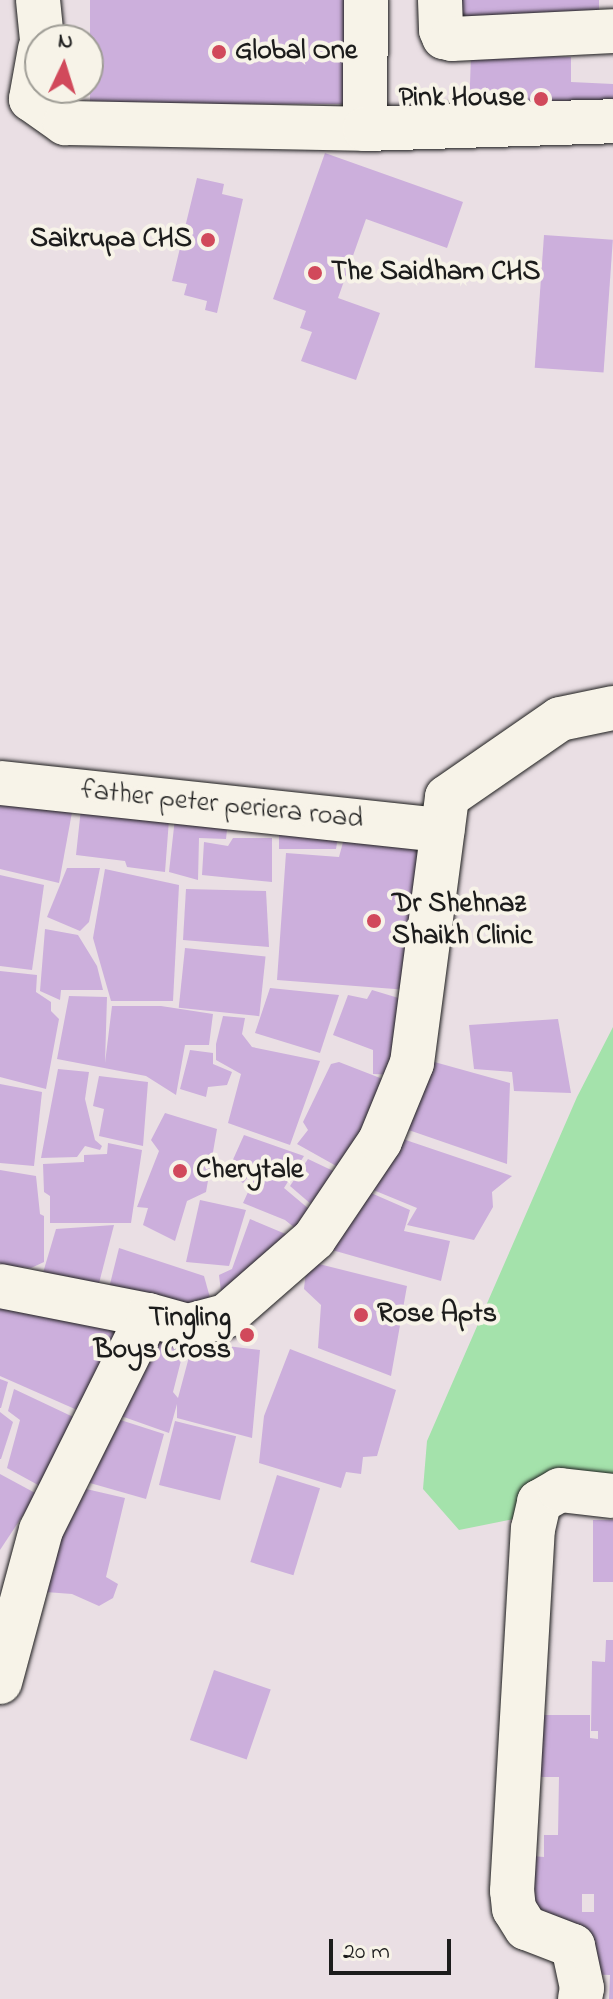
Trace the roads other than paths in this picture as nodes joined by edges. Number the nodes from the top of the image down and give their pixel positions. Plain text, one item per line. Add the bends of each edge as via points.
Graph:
1 (38, 0) edge
2 (366, 0) edge
3 (440, 0) edge
4 (40, 24) edge
5 (613, 31) edge
6 (38, 104) edge
7 (613, 121) edge
8 (365, 129) junction
9 (613, 708) edge
10 (0, 783) edge
11 (443, 830) junction
12 (0, 1286) edge
13 (148, 1315) junction
14 (613, 1496) edge
15 (0, 1682) edge
16 (580, 1999) edge

1 - 4 street
2 - 8 street
3 - 5 street via 441,30 452,39
6 - 8 street via 65,123
7 - 8 street
9 - 11 street via 560,719 447,797
10 - 11 street, father peter periera road
11 - 13 street via 412,1063 380,1141 314,1239 226,1316 188,1326
12 - 13 street
13 - 15 street via 41,1530
14 - 16 street via 560,1490 539,1502 533,1529 512,1891 514,1909 526,1928 573,1946

